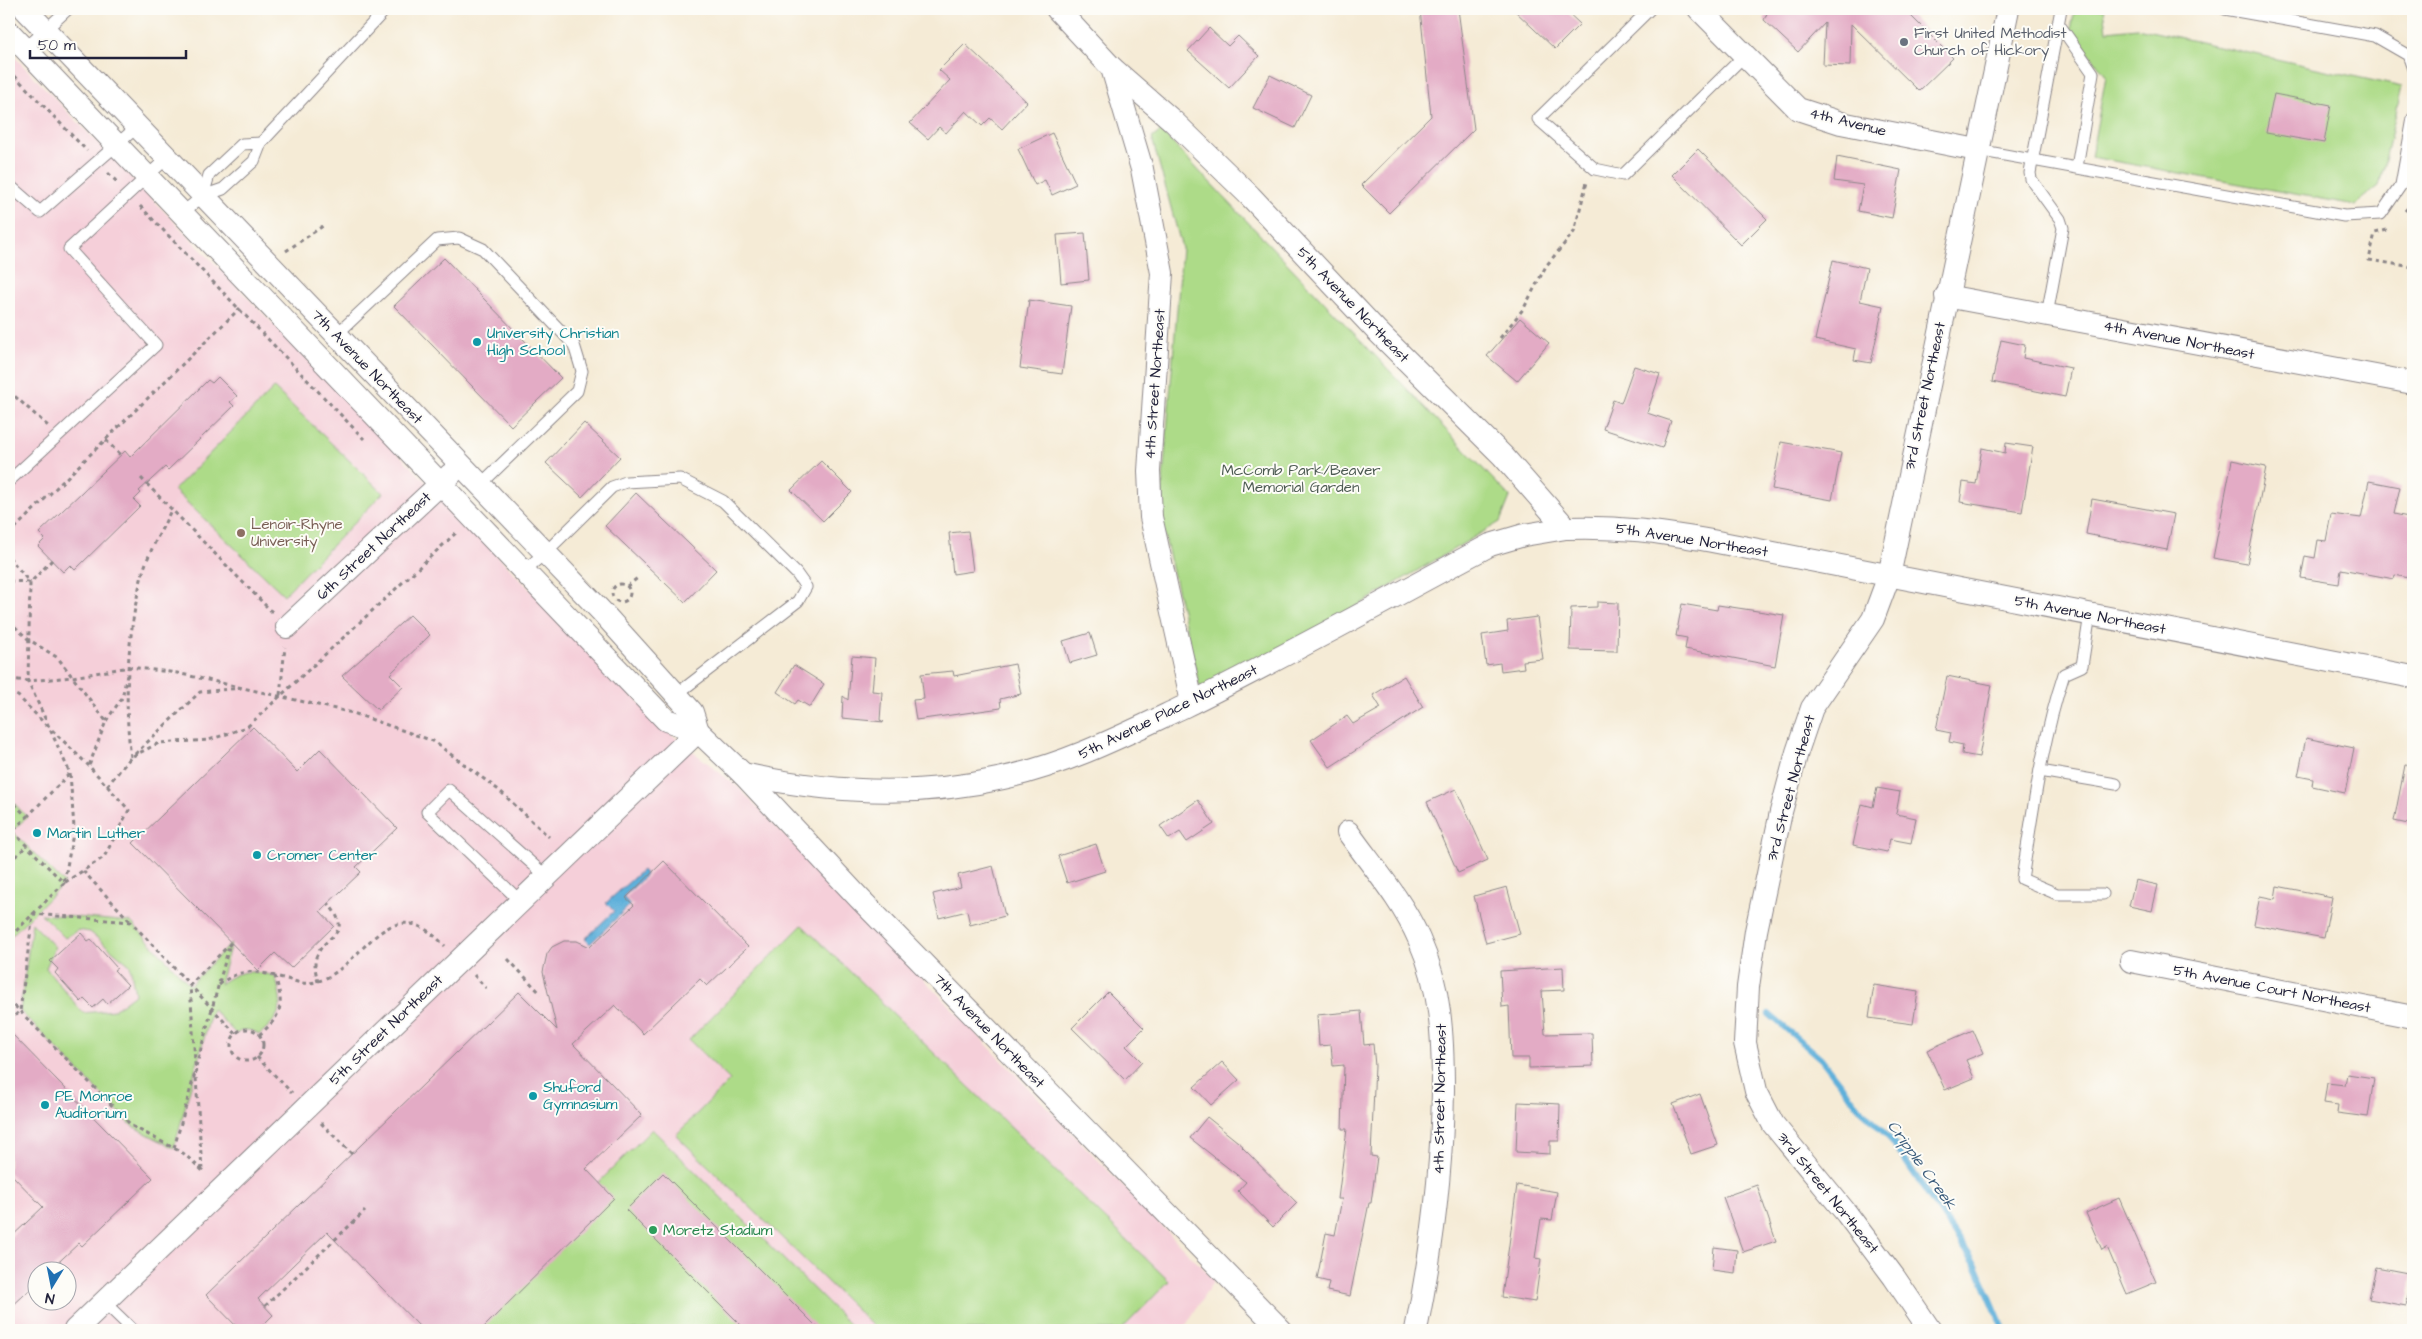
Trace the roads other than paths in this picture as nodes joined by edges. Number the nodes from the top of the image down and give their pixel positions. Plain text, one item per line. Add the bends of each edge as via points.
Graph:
1 (25, 9) edge
2 (68, 9) edge
3 (386, 9) edge
4 (1057, 9) edge
5 (1650, 9) edge
6 (1698, 9) edge
7 (2008, 9) edge
8 (2061, 9) edge
9 (2225, 9) edge
10 (2058, 23) junction
11 (46, 30) junction
12 (9, 32) edge
13 (25, 49) junction
14 (1744, 56) junction
15 (1112, 67) junction
16 (2413, 69) edge
17 (2413, 124) edge
18 (138, 126) junction
19 (261, 143) junction
20 (116, 145) junction
21 (1977, 150) junction
22 (166, 158) junction
23 (2032, 159) junction
24 (2077, 167) junction
25 (147, 176) junction
26 (9, 185) edge
27 (203, 196) junction
28 (182, 213) junction
29 (1946, 296) junction
30 (2047, 315) junction
31 (336, 335) junction
32 (2413, 383) edge
33 (461, 465) junction
34 (9, 481) edge
35 (442, 484) junction
36 (480, 485) junction
37 (1566, 528) junction
38 (545, 554) junction
39 (525, 570) junction
40 (1889, 576) junction
41 (2090, 614) junction
42 (287, 627) road end
43 (2413, 677) edge
44 (677, 694) junction
45 (1192, 702) junction
46 (698, 731) junction
47 (2040, 771) junction
48 (743, 774) junction
49 (2116, 784) dead end
50 (1348, 832) dead end
51 (546, 876) junction
52 (2103, 894) dead end
53 (520, 901) junction
54 (2131, 961) dead end
55 (2413, 1017) edge
56 (104, 1302) junction
57 (74, 1330) edge
58 (133, 1330) edge
59 (1281, 1330) edge
60 (1416, 1330) edge
61 (1930, 1330) edge

1 - 11 street, 7th Avenue Northeast
2 - 11 lane
3 - 19 lane
4 - 15 street, 5th Avenue Northeast
5 - 14 lane via 1538,119 1595,169 1623,175
6 - 14 street, 4th Avenue
7 - 21 street, 3rd Street Northeast
8 - 10 lane
9 - 16 lane via 2375,36 2408,55
10 - 23 lane
10 - 24 lane via 2092,73
11 - 13 lane
11 - 18 street, 7th Avenue Northeast
12 - 13 street, 7th Avenue Northeast
13 - 20 street, 7th Avenue Northeast
14 - 21 street, 4th Avenue via 1787,100 1812,115
15 - 37 street, 5th Avenue Northeast via 1173,120 1250,196 1383,337 1503,456
15 - 45 street, 4th Street Northeast via 1142,169 1162,273 1149,471 1151,517
17 - 24 lane via 2401,185 2381,214 2344,216
18 - 20 lane
18 - 22 street, 7th Avenue Northeast
19 - 27 lane via 254,161 223,190
19 - 27 lane via 242,144 209,175
20 - 25 street, 7th Avenue Northeast
20 - 26 lane via 40,212
21 - 23 lane
21 - 29 street, 3rd Street Northeast
22 - 25 lane
22 - 27 street, 7th Avenue Northeast
23 - 24 lane
23 - 30 lane via 2031,179 2063,228
25 - 28 street, 7th Avenue Northeast
25 - 34 lane via 69,249 156,345
27 - 28 lane
27 - 31 street, 7th Avenue Northeast
28 - 35 street, 7th Avenue Northeast
29 - 30 street, 4th Avenue Northeast
29 - 40 street, 3rd Street Northeast
30 - 32 street, 4th Avenue Northeast
31 - 33 street, 7th Avenue Northeast
31 - 36 lane via 437,240 459,238 483,249 574,345 582,371 577,391
33 - 35 street, 6th Street Northeast
33 - 36 street, 7th Avenue Northeast
35 - 39 street, 7th Avenue Northeast
35 - 42 street, 6th Street Northeast
36 - 38 street, 7th Avenue Northeast
37 - 40 street, 5th Avenue Northeast via 1644,529
37 - 45 street, 5th Avenue Place Northeast via 1490,545
38 - 39 lane
38 - 44 street, 7th Avenue Northeast
38 - 44 lane via 612,487 626,482 680,479 723,501 796,573 806,587 798,601
39 - 46 street, 7th Avenue Northeast via 666,720
40 - 41 street, 5th Avenue Northeast
40 - 61 street, 3rd Street Northeast via 1873,619 1812,708 1797,752 1756,931 1745,1043 1756,1091 1772,1124 1847,1214
41 - 43 street, 5th Avenue Northeast
41 - 47 lane via 2082,666 2064,674
44 - 46 street, 7th Avenue Northeast via 692,712
45 - 48 street, 5th Avenue Place Northeast via 1064,761 964,786 854,792 792,785
46 - 48 street, 7th Avenue Northeast
46 - 51 street, 5th Street Northeast
47 - 49 lane
47 - 52 lane via 2022,879 2058,894
48 - 59 street, 7th Avenue Northeast via 859,898
50 - 60 street, 4th Street Northeast via 1403,909 1422,946 1439,1002 1443,1035 1440,1174 1428,1272
51 - 53 street, 5th Street Northeast
51 - 53 lane via 449,790 426,812
53 - 56 street, 5th Street Northeast
54 - 55 street, 5th Avenue Court Northeast
56 - 57 street, 5th Street Northeast
56 - 58 lane

